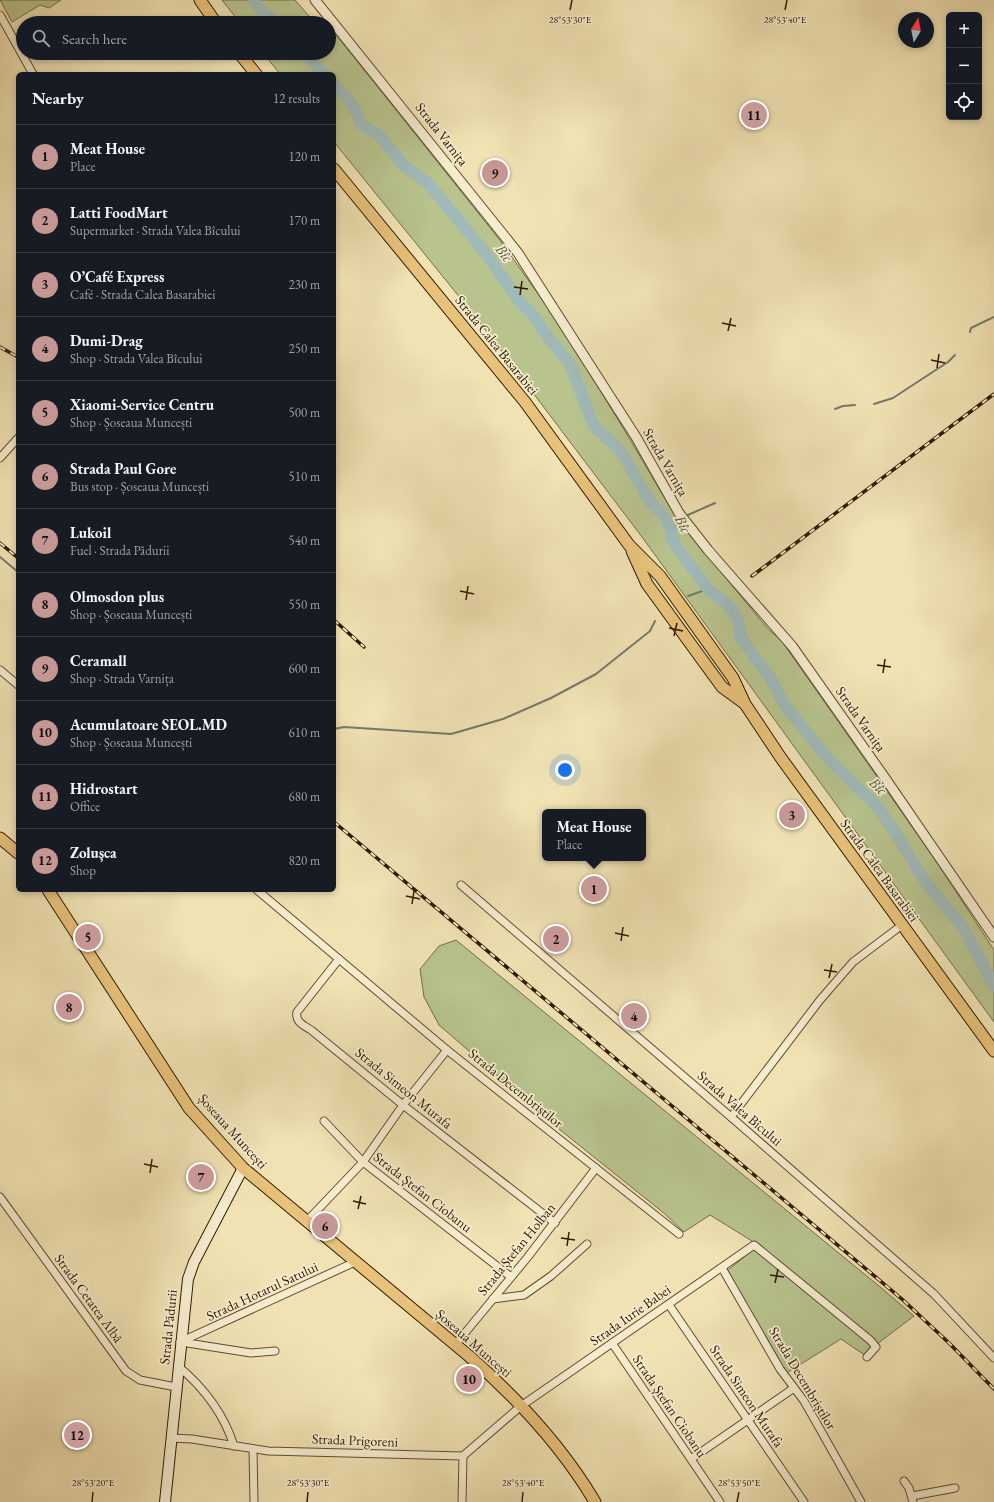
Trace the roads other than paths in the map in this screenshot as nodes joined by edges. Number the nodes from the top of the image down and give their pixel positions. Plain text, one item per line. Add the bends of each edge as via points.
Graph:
1 (200, 0) edge
2 (315, 0) edge
3 (0, 15) edge
4 (211, 16) edge
5 (328, 16) edge
6 (336, 26) edge
7 (16, 44) edge
8 (25, 60) edge
9 (245, 60) edge
10 (32, 72) edge
11 (254, 72) edge
12 (336, 171) edge
13 (16, 440) edge
14 (0, 458) edge
15 (629, 545) junction
16 (660, 576) junction
17 (647, 584) junction
18 (717, 655) junction
19 (705, 663) junction
20 (0, 670) edge
21 (16, 683) edge
22 (745, 704) junction
23 (0, 838) edge
24 (16, 851) edge
25 (461, 885) dead end
26 (49, 892) edge
27 (259, 892) edge
28 (902, 925) junction
29 (994, 938) edge
30 (339, 959) junction
31 (447, 1050) junction
32 (994, 1051) edge
33 (403, 1105) junction
34 (731, 1117) junction
35 (324, 1121) dead end
36 (363, 1162) junction
37 (243, 1168) junction
38 (596, 1168) junction
39 (0, 1197) edge
40 (306, 1222) junction
41 (555, 1223) junction
42 (678, 1234) dead end
43 (586, 1244) dead end
44 (355, 1262) junction
45 (722, 1268) junction
46 (511, 1278) junction
47 (493, 1299) junction
48 (669, 1305) junction
49 (180, 1342) junction
50 (612, 1343) junction
51 (455, 1345) junction
52 (275, 1351) dead end
53 (867, 1357) dead end
54 (994, 1358) edge
55 (178, 1366) junction
56 (176, 1387) junction
57 (794, 1388) junction
58 (521, 1406) junction
59 (748, 1419) junction
60 (170, 1438) junction
61 (234, 1446) junction
62 (253, 1450) junction
63 (463, 1456) junction
64 (691, 1459) junction
65 (904, 1481) dead end
66 (955, 1488) dead end
67 (912, 1499) edge
68 (165, 1502) edge
69 (254, 1502) edge
70 (462, 1502) edge
71 (595, 1502) edge
72 (720, 1502) edge
73 (804, 1502) edge
74 (861, 1502) edge

1 - 4 main road
2 - 5 street, Strada Varnița
3 - 7 street
6 - 29 street, Strada Varnița via 518,253 636,437 689,526 792,646 890,784
8 - 10 street
9 - 11 main road
12 - 15 main road, Strada Calea Basarabiei via 525,402
13 - 14 street
15 - 16 main road, Strada Calea Basarabiei
15 - 17 main road, Strada Calea Basarabiei
16 - 17 main road via 652,578
16 - 18 main road, Strada Calea Basarabiei
17 - 19 main road, Strada Calea Basarabiei
18 - 19 main road via 712,663
18 - 22 main road, Strada Calea Basarabiei via 733,678
19 - 22 main road, Strada Calea Basarabiei via 722,687
20 - 21 street
22 - 28 main road, Strada Calea Basarabiei
23 - 24 main road
25 - 34 street, Strada Valea Bîcului
26 - 37 main road, Șoseaua Muncești via 189,1108
27 - 30 street, Strada Decembriștilor
28 - 32 main road, Strada Calea Basarabiei
28 - 34 street via 853,962 820,1000
30 - 31 street, Strada Decembriștilor
30 - 33 street, Strada Simeon Murafa via 297,1012 297,1020
31 - 33 street
31 - 38 street, Strada Decembriștilor
33 - 36 street
33 - 41 street, Strada Simeon Murafa
34 - 54 street, Strada Valea Bîcului via 934,1294
35 - 36 street, Strada Ștefan Ciobanu
36 - 40 street
36 - 46 street, Strada Ștefan Ciobanu
37 - 40 main road, Șoseaua Muncești
37 - 49 main road, Strada Pădurii via 190,1270
38 - 41 street, Strada Ștefan Holban
38 - 42 street, Strada Decembriștilor
39 - 56 street, Strada Cetatea Albă via 126,1371 140,1380
40 - 44 main road, Șoseaua Muncești
41 - 46 street, Strada Ștefan Holban
43 - 47 street via 551,1276 524,1295
44 - 49 street, Strada Hotarul Satului
44 - 51 main road, Șoseaua Muncești
45 - 48 street, Strada Iurie Babei
45 - 53 street, Strada Iurie Babei via 754,1245 870,1340 876,1347
45 - 57 street, Strada Decembriștilor via 780,1369
46 - 47 street, Strada Ștefan Holban
47 - 51 street, Strada Ștefan Holban
48 - 50 street, Strada Iurie Babei
48 - 59 street, Strada Simeon Murafa
49 - 52 street via 251,1353
49 - 55 main road, Strada Pădurii
50 - 58 street, Strada Iurie Babei
50 - 64 street, Strada Ștefan Ciobanu
51 - 58 main road, Șoseaua Muncești
55 - 56 main road, Strada Pădurii
55 - 61 street via 194,1380 223,1418
56 - 60 main road, Strada Pădurii
57 - 59 street
57 - 74 street, Strada Decembriștilor
58 - 63 street
58 - 71 main road, Șoseaua Muncești via 561,1450
59 - 64 street
59 - 73 street, Strada Simeon Murafa
60 - 61 street, Strada Prigoreni
60 - 68 main road, Strada Pădurii
61 - 62 street, Strada Prigoreni
62 - 63 street, Strada Prigoreni
62 - 69 street
63 - 70 street
64 - 72 street, Strada Ștefan Ciobanu
65 - 67 street
66 - 67 street

